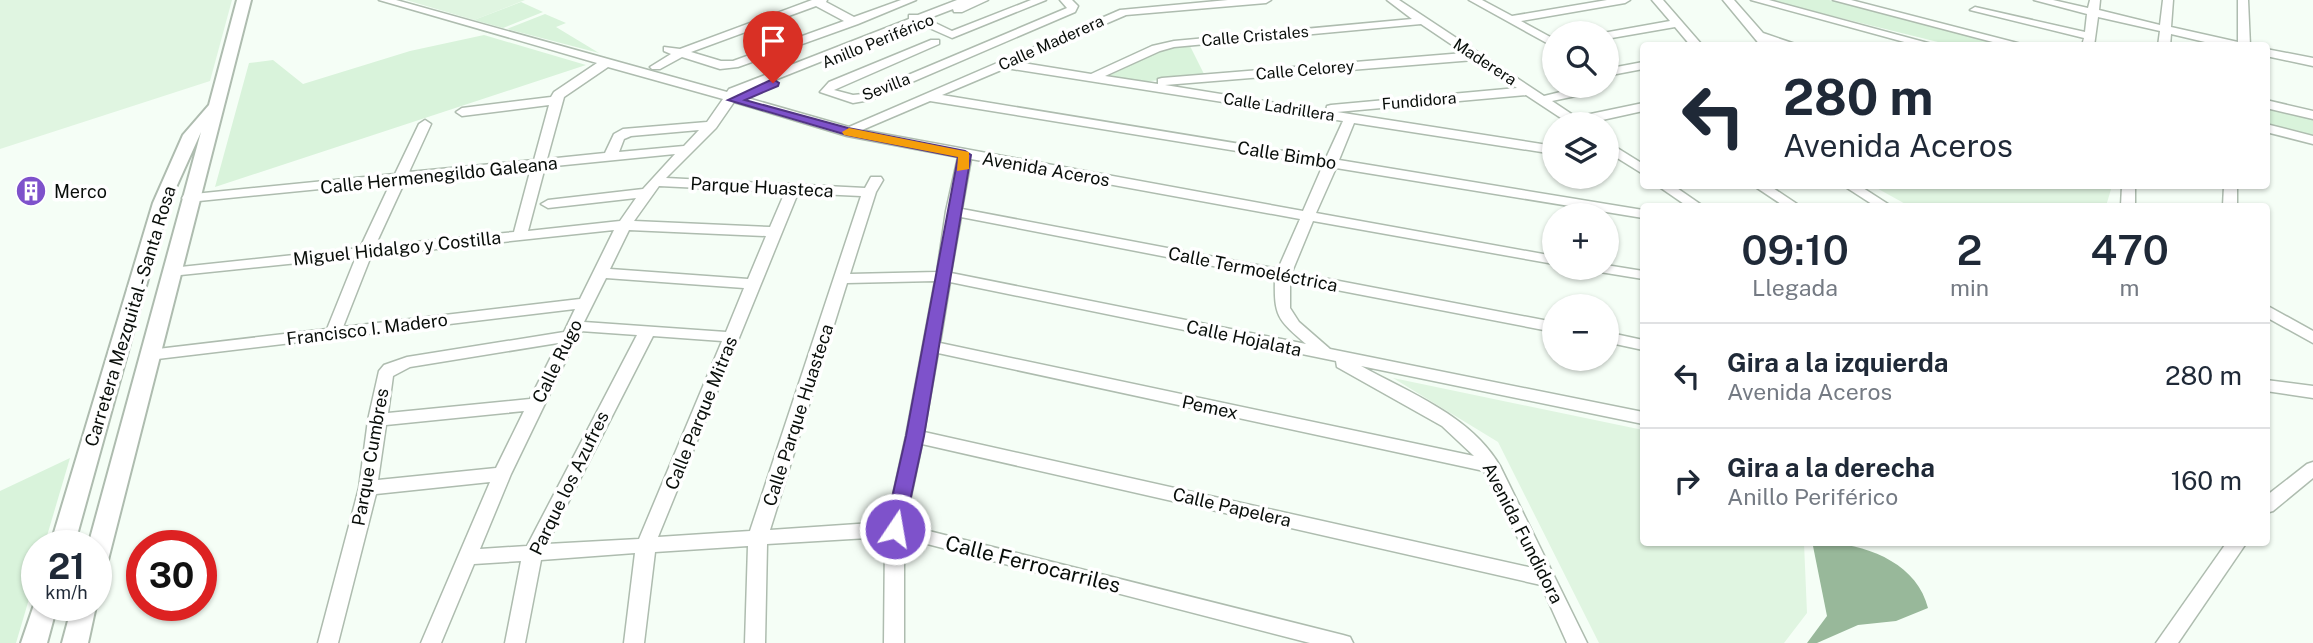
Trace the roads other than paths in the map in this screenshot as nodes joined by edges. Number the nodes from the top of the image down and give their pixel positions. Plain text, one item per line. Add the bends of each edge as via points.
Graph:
1 (244, 0) edge
2 (384, 0) edge
3 (911, 0) edge
4 (967, 0) edge
5 (983, 0) edge
6 (1041, 0) edge
7 (1065, 0) edge
8 (1110, 0) edge
9 (1266, 0) edge
10 (1392, 0) edge
11 (1474, 0) edge
12 (1625, 0) edge
13 (1657, 0) edge
14 (1728, 0) edge
15 (1756, 0) edge
16 (1838, 0) edge
17 (1966, 0) edge
18 (2039, 0) edge
19 (2168, 0) edge
20 (2242, 0) edge
21 (819, 1) edge
22 (2094, 6) edge
23 (892, 7) junction
24 (1975, 10) junction
25 (1124, 12) junction
26 (875, 14) junction
27 (1511, 20) junction
28 (922, 21) junction
29 (1422, 21) junction
30 (853, 22) junction
31 (1677, 23) junction
32 (905, 27) junction
33 (2166, 29) junction
34 (1619, 34) edge
35 (1542, 37) edge
36 (1764, 41) edge
37 (2004, 41) junction
38 (2088, 41) edge
39 (1694, 42) edge
40 (1919, 42) edge
41 (2008, 42) edge
42 (2164, 42) edge
43 (2224, 42) edge
44 (2242, 42) edge
45 (673, 51) junction
46 (2270, 53) edge
47 (1476, 56) junction
48 (2313, 62) edge
49 (604, 64) junction
50 (1005, 64) junction
51 (656, 66) dead end
52 (1640, 67) edge
53 (1619, 71) edge
54 (1094, 77) junction
55 (1135, 84) junction
56 (1529, 91) junction
57 (220, 97) junction
58 (930, 97) junction
59 (1551, 98) edge
60 (556, 100) junction
61 (1542, 100) junction
62 (729, 102) junction
63 (2270, 105) edge
64 (1640, 108) edge
65 (1308, 111) junction
66 (462, 112) dead end
67 (1560, 112) edge
68 (1619, 113) edge
69 (2313, 115) edge
70 (1350, 118) junction
71 (425, 124) dead end
72 (712, 125) junction
73 (2270, 129) edge
74 (847, 132) junction
75 (2313, 140) edge
76 (1542, 148) edge
77 (688, 149) junction
78 (1619, 154) edge
79 (965, 155) junction
80 (610, 157) junction
81 (1619, 160) edge
82 (1631, 162) junction
83 (1332, 163) junction
84 (539, 165) junction
85 (1640, 168) edge
86 (399, 180) junction
87 (872, 186) joint
88 (650, 187) junction
89 (1670, 189) edge
90 (1765, 189) edge
91 (1856, 189) edge
92 (793, 190) junction
93 (189, 198) junction
94 (1691, 203) edge
95 (1788, 203) edge
96 (1879, 203) edge
97 (548, 204) dead end
98 (953, 211) junction
99 (1640, 214) edge
100 (1307, 216) junction
101 (624, 225) junction
102 (776, 232) junction
103 (520, 235) junction
104 (366, 250) junction
105 (1542, 258) edge
106 (1619, 271) edge
107 (171, 272) junction
108 (601, 273) junction
109 (1283, 275) junction
110 (1640, 275) edge
111 (942, 276) junction
112 (842, 279) junction
113 (755, 284) junction
114 (584, 303) junction
115 (2270, 312) edge
116 (1542, 325) edge
117 (573, 331) junction
118 (647, 332) junction
119 (333, 333) junction
120 (733, 337) junction
121 (2313, 338) edge
122 (1619, 340) edge
123 (1640, 344) edge
124 (930, 346) junction
125 (149, 355) junction
126 (1328, 355) junction
127 (2270, 386) edge
128 (2313, 392) edge
129 (536, 404) junction
130 (1640, 417) edge
131 (377, 420) junction
132 (915, 436) junction
133 (1491, 466) junction
134 (2313, 468) edge
135 (502, 474) junction
136 (368, 488) junction
137 (2270, 503) edge
138 (895, 529) junction
139 (67, 530) edge
140 (104, 530) edge
141 (758, 537) junction
142 (646, 544) junction
143 (2235, 546) edge
144 (532, 554) junction
145 (467, 557) junction
146 (1548, 579) junction
147 (41, 621) edge
148 (80, 621) edge
149 (34, 643) edge
150 (75, 643) edge
151 (328, 643) edge
152 (431, 643) edge
153 (514, 643) edge
154 (634, 643) edge
155 (755, 643) edge
156 (894, 643) edge
157 (1343, 643) edge
158 (1577, 643) edge
159 (2165, 643) edge

1 - 57 main road, Carretera Mezquital - Santa Rosa
2 - 49 street, Avenida Aceros
3 - 23 street
4 - 28 street, Anillo Periférico
5 - 28 street, Anillo Periférico
6 - 28 street via 952,34
7 - 32 street, Sevilla via 1073,6 1071,10 866,97 853,99 826,92 935,42
8 - 25 street
9 - 25 street, Calle Maderera
10 - 29 street, Maderera
11 - 27 street
12 - 27 street
13 - 31 street
14 - 36 street
15 - 40 street
16 - 37 street
17 - 24 street
18 - 22 street
19 - 33 street
20 - 44 street
21 - 30 street
21 - 45 street
22 - 33 street
22 - 38 street
23 - 26 street
23 - 28 street
24 - 37 street
24 - 38 street
25 - 50 street, Calle Maderera
26 - 30 street
26 - 32 street
27 - 35 street
28 - 32 street, Anillo Periférico
29 - 47 street, Maderera
29 - 54 street, Calle Cristales via 1174,44
30 - 45 street via 734,65
31 - 34 street
31 - 39 street
32 - 62 street, Anillo Periférico
33 - 42 street
33 - 43 street
37 - 41 street
45 - 51 street
46 - 48 street
47 - 55 street, Calle Celorey
47 - 56 street, Maderera
49 - 60 street
49 - 62 street, Avenida Aceros
50 - 54 street, Calle Ladrillera
50 - 58 street, Calle Maderera
52 - 53 street
54 - 55 street, Calle Ladrillera
55 - 65 street, Calle Ladrillera
56 - 61 street, Maderera
56 - 65 street, Fundidora
57 - 93 main road, Carretera Mezquital - Santa Rosa
57 - 139 main road, Carretera Mezquital - Santa Rosa via 191,135 161,203
58 - 74 street, Calle Maderera
58 - 83 street, Calle Bimbo
59 - 61 street
60 - 66 street
60 - 84 street
61 - 67 street, Maderera
62 - 72 street, Calle Rugo
62 - 74 street, Avenida Aceros
63 - 69 street
64 - 68 street
65 - 70 street, Calle Ladrillera
70 - 76 street, Calle Ladrillera
70 - 83 street, Avenida Fundidora
71 - 86 street
72 - 77 street, Calle Rugo
72 - 80 street via 628,132 619,137
73 - 75 street
74 - 79 street, Avenida Aceros
77 - 80 street, Calle Hermenegildo Galeana
77 - 88 street, Calle Rugo
78 - 82 street
79 - 98 street
79 - 100 street, Avenida Aceros
80 - 84 street, Calle Hermenegildo Galeana
81 - 82 street
82 - 85 street
83 - 99 street, Calle Bimbo
83 - 100 street, Avenida Fundidora
84 - 86 street, Calle Hermenegildo Galeana
84 - 103 street
86 - 93 street, Calle Hermenegildo Galeana
86 - 104 street
87 - 92 street, Parque Huasteca
87 - 112 street, Calle Parque Huasteca
88 - 92 street, Parque Huasteca
88 - 97 street, Parque Huasteca
88 - 101 street, Calle Rugo
89 - 94 street
90 - 95 street
91 - 96 street
92 - 102 street, Calle Parque Mitras
93 - 107 main road, Carretera Mezquital - Santa Rosa
98 - 109 street, Calle Termoeléctrica
98 - 111 street
100 - 105 street, Avenida Aceros
100 - 109 street, Avenida Fundidora
101 - 102 street, Miguel Hidalgo y Costilla
101 - 103 street, Miguel Hidalgo y Costilla
101 - 108 street, Calle Rugo
102 - 113 street, Calle Parque Mitras
103 - 104 street, Miguel Hidalgo y Costilla
104 - 107 street, Miguel Hidalgo y Costilla
104 - 119 street
106 - 110 street
107 - 125 main road, Carretera Mezquital - Santa Rosa
108 - 113 street
108 - 114 street, Calle Rugo
109 - 116 street, Calle Termoeléctrica
109 - 126 street, Avenida Fundidora via 1282,308 1293,325
111 - 112 street, Calle Hojalata
111 - 124 street
111 - 126 street, Calle Hojalata
112 - 141 street, Calle Parque Huasteca
113 - 120 street, Calle Parque Mitras
114 - 117 street, Calle Rugo
114 - 119 street, Francisco I. Madero
115 - 121 street
117 - 118 street, Parque Cumbres
117 - 129 street, Calle Rugo
117 - 131 street, Parque Cumbres via 397,366 385,375
118 - 120 street, Parque Cumbres
118 - 144 street, Parque los Azufres
119 - 125 street, Francisco I. Madero
120 - 142 street, Calle Parque Mitras
122 - 123 street
124 - 132 street
124 - 133 street, Pemex
125 - 140 main road, Carretera Mezquital - Santa Rosa
126 - 130 street, Calle Hojalata
126 - 133 street, Avenida Fundidora via 1448,422
127 - 128 street
129 - 131 street
129 - 135 street, Calle Rugo
131 - 136 street, Parque Cumbres
132 - 138 street
132 - 146 street, Calle Papelera
133 - 146 street, Avenida Fundidora
134 - 137 street
135 - 136 street
135 - 145 street, Calle Rugo
136 - 151 street, Parque Cumbres
138 - 141 street, Calle Ferrocarriles
138 - 156 street
138 - 157 street, Calle Ferrocarriles
141 - 142 street, Calle Ferrocarriles
141 - 155 street, Calle Parque Huasteca
142 - 144 street, Calle Ferrocarriles
142 - 154 street, Calle Parque Mitras
143 - 159 street
144 - 145 street, Calle Ferrocarriles
144 - 153 street, Parque los Azufres
145 - 152 street, Calle Rugo
146 - 158 street, Avenida Fundidora
147 - 149 main road
148 - 150 main road

